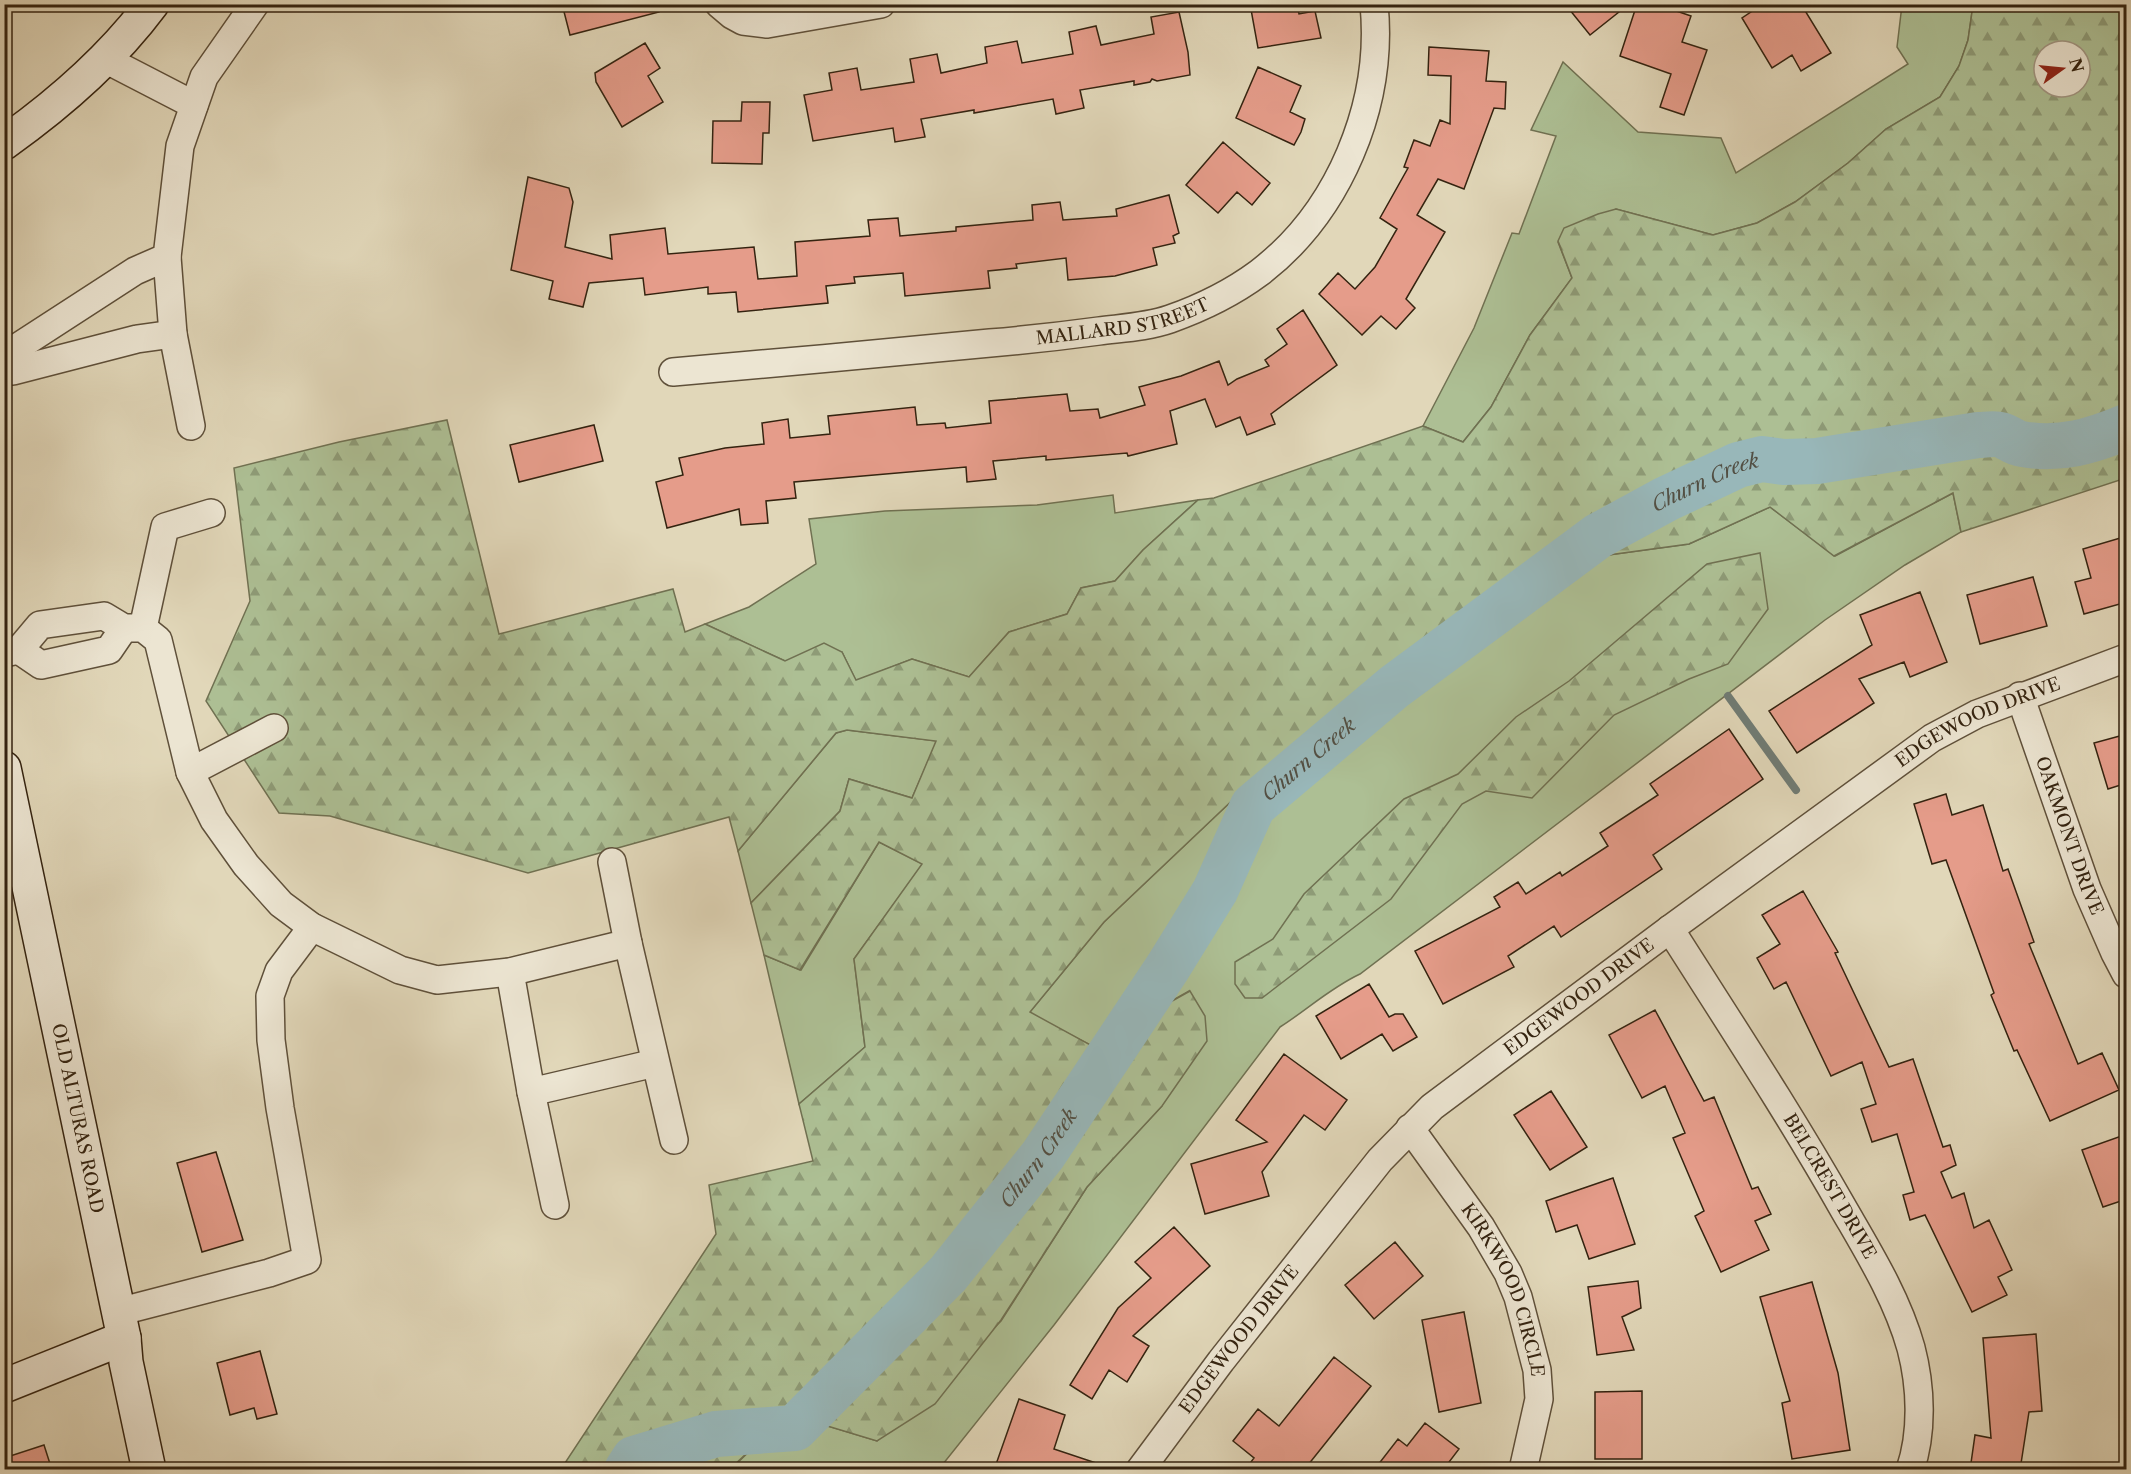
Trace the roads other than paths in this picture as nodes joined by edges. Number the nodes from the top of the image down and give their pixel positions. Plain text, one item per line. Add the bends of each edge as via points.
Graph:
1 (152, 4) edge
2 (255, 4) edge
3 (719, 4) edge
4 (881, 4) edge
5 (1374, 4) edge
6 (105, 59) junction
7 (194, 105) junction
8 (4, 143) edge
9 (167, 257) junction
10 (173, 334) junction
11 (4, 358) edge
12 (4, 370) edge
13 (673, 372) dead end
14 (191, 426) dead end
15 (211, 513) dead end
16 (134, 628) junction
17 (12, 652) edge
18 (2127, 658) edge
19 (2020, 696) junction
20 (274, 728) dead end
21 (4, 768) edge
22 (190, 772) junction
23 (612, 862) dead end
24 (312, 927) junction
25 (1670, 929) junction
26 (628, 943) junction
27 (510, 972) junction
28 (2127, 974) edge
29 (655, 1063) junction
30 (531, 1092) junction
31 (1410, 1128) junction
32 (674, 1140) dead end
33 (555, 1204) dead end
34 (121, 1325) junction
35 (4, 1386) edge
36 (149, 1470) edge
37 (1140, 1470) edge
38 (1523, 1470) edge
39 (1910, 1470) edge

1 - 6 main road
2 - 7 street via 204,77
3 - 4 street via 743,21 767,24
5 - 13 street, MALLARD STREET via 1375,38 1368,98 1355,142 1336,182 1286,250 1228,293 1176,317 1139,326
6 - 7 street
6 - 8 main road via 43,116
7 - 9 street via 180,146
9 - 10 street
9 - 11 street via 89,299
10 - 12 street
10 - 14 street
15 - 16 street via 165,527
16 - 17 street via 109,650 41,665
16 - 17 street via 104,616 40,625
16 - 22 street via 158,640
18 - 19 street, EDGEWOOD DRIVE
19 - 25 street, EDGEWOOD DRIVE via 1932,738
19 - 28 street, OAKMONT DRIVE via 2087,889
20 - 22 street
21 - 34 main road, OLD ALTURAS ROAD
22 - 24 street via 214,820 246,865 281,904
23 - 26 street
24 - 27 street via 400,970 437,980
24 - 34 street via 279,970 270,996 280,1108 307,1260
25 - 31 street, EDGEWOOD DRIVE via 1448,1095
25 - 39 street, BELCREST DRIVE via 1819,1165 1902,1321 1914,1364 1919,1404
26 - 27 street
26 - 29 street
27 - 30 street
29 - 30 street
29 - 32 street
30 - 33 street
31 - 37 street, EDGEWOOD DRIVE via 1221,1361
31 - 38 street, KIRKWOOD CIRCLE via 1481,1227 1518,1297 1537,1370 1539,1399
34 - 35 main road
34 - 36 main road, OLD ALTURAS ROAD

